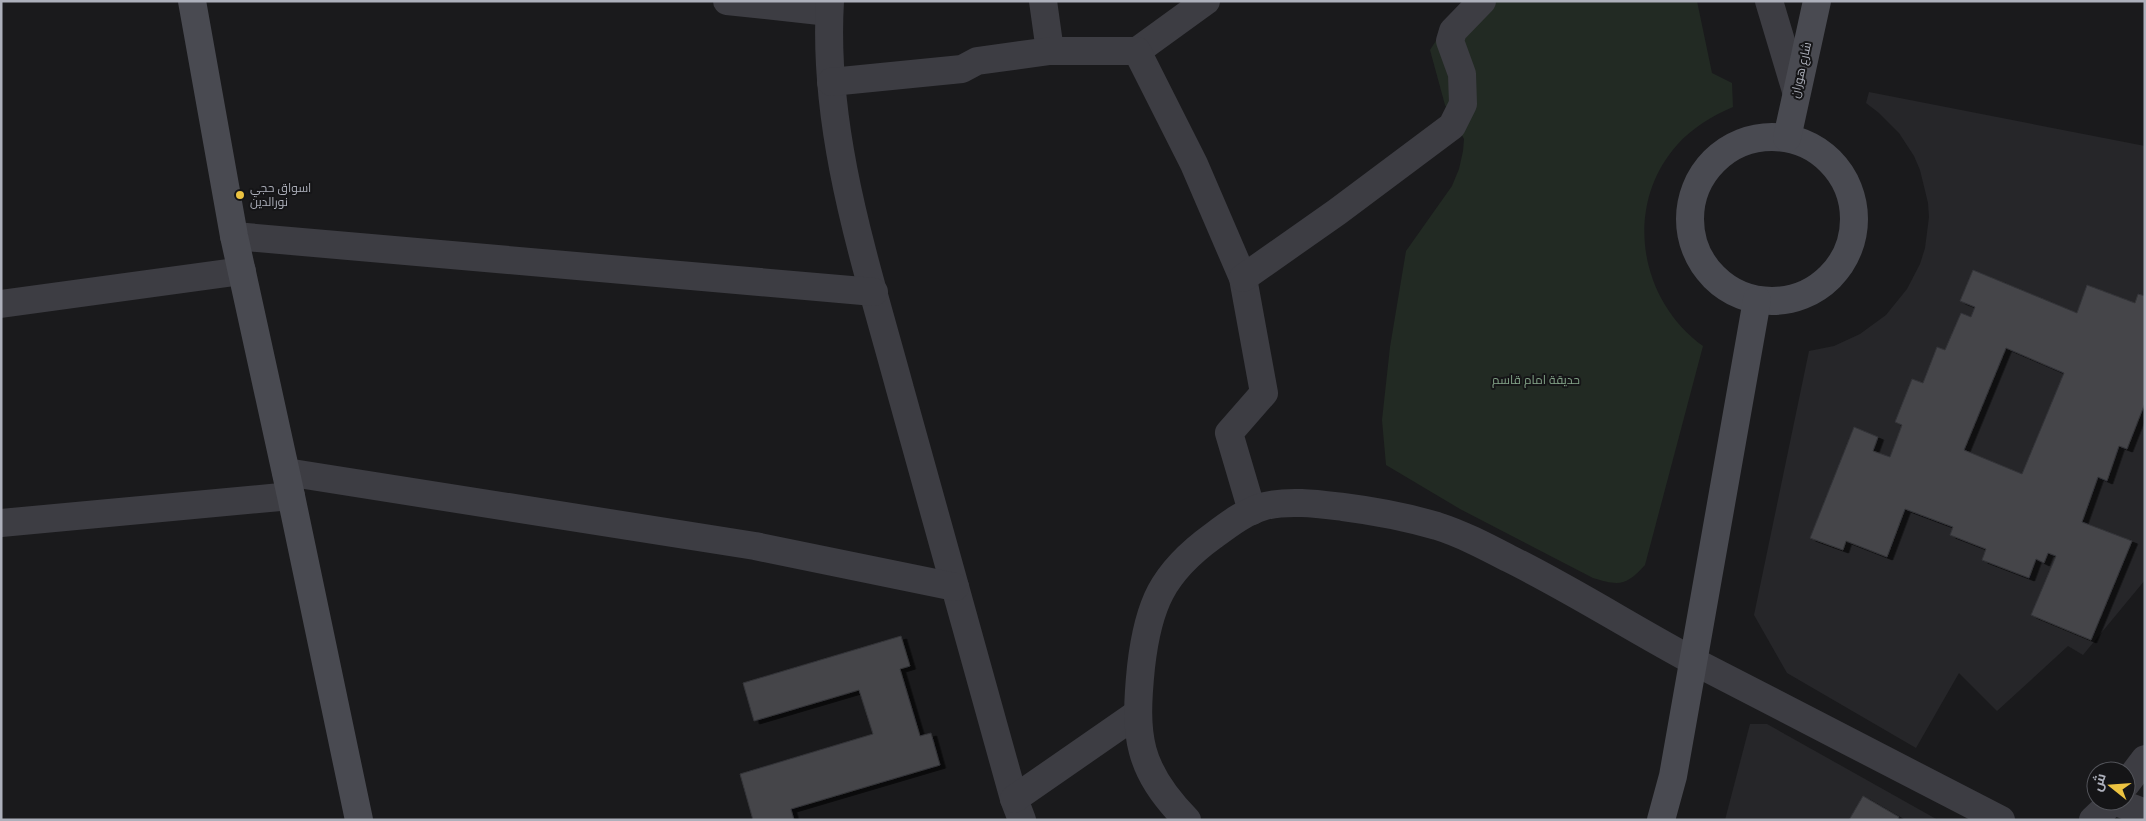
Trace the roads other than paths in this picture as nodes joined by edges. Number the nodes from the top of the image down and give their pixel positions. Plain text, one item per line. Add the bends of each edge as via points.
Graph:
1 (192, 1) edge
2 (727, 1) edge
3 (1043, 1) edge
4 (1206, 1) edge
5 (1482, 1) edge
6 (1769, 1) edge
7 (1817, 1) edge
8 (829, 6) edge
9 (1050, 51) junction
10 (1137, 51) junction
11 (831, 82) junction
12 (1796, 91) junction
13 (1787, 138) junction
14 (234, 236) junction
15 (242, 271) junction
16 (1243, 278) junction
17 (874, 292) junction
18 (1757, 300) junction
19 (1, 304) edge
20 (289, 484) junction
21 (1252, 511) junction
22 (1, 523) edge
23 (955, 587) junction
24 (1693, 661) junction
25 (1138, 713) junction
26 (2145, 759) edge
27 (2136, 771) edge
28 (1018, 809) edge
29 (2102, 811) edge
30 (359, 820) edge
31 (1187, 820) edge
32 (1661, 820) edge
33 (2001, 820) edge
34 (2093, 820) edge

1 - 14 street
2 - 8 street
3 - 9 street
4 - 10 street
5 - 16 street via 1450,36 1462,74 1462,104 1452,126
6 - 12 street
7 - 12 street, شارع هوران
8 - 11 street
9 - 10 street
9 - 11 street via 977,61 962,68
10 - 16 street via 1194,164
11 - 17 street via 842,164
12 - 13 street, شارع هوران
13 - 18 street via 1813,148 1842,177 1850,196 1853,231 1845,256 1819,286 1796,298
13 - 18 street via 1760,138 1728,150 1703,175 1692,200 1690,228 1697,253 1704,264 1721,284
14 - 15 street
14 - 17 street
15 - 19 street
15 - 20 street
16 - 21 street via 1264,393 1229,433
17 - 23 street
18 - 24 street
20 - 22 street
20 - 23 street via 755,546
20 - 30 street
21 - 24 street via 1278,504 1315,504 1375,511 1439,527 1473,540 1551,579
21 - 25 street via 1224,527 1186,558 1158,593 1144,642
23 - 28 street
24 - 32 street via 1673,776
24 - 33 street
25 - 28 street
25 - 31 street via 1139,739 1153,779
26 - 27 street
29 - 34 street

